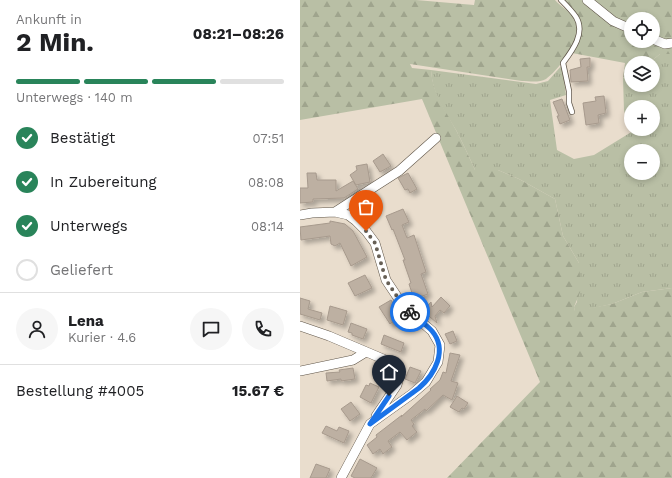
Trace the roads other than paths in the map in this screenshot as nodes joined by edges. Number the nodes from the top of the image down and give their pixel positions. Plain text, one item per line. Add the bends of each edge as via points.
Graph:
1 (561, 0) edge
2 (587, 0) edge
3 (624, 26) edge
4 (660, 42) edge
5 (672, 44) edge
6 (572, 112) dead end
7 (436, 138) dead end
8 (335, 212) junction
9 (300, 215) edge
10 (300, 326) edge
11 (366, 352) junction
12 (300, 371) edge
13 (370, 424) junction
14 (341, 478) edge

1 - 6 lane via 576,17 580,28 577,41 563,63
2 - 3 street via 613,21
4 - 5 street
7 - 8 street via 399,171
8 - 9 street
8 - 13 street via 348,216 366,231 375,243 386,280 400,301 432,331 440,345 438,362 426,382
10 - 11 street
11 - 12 street via 353,360
11 - 13 street via 389,360 400,373 397,385
13 - 14 street

